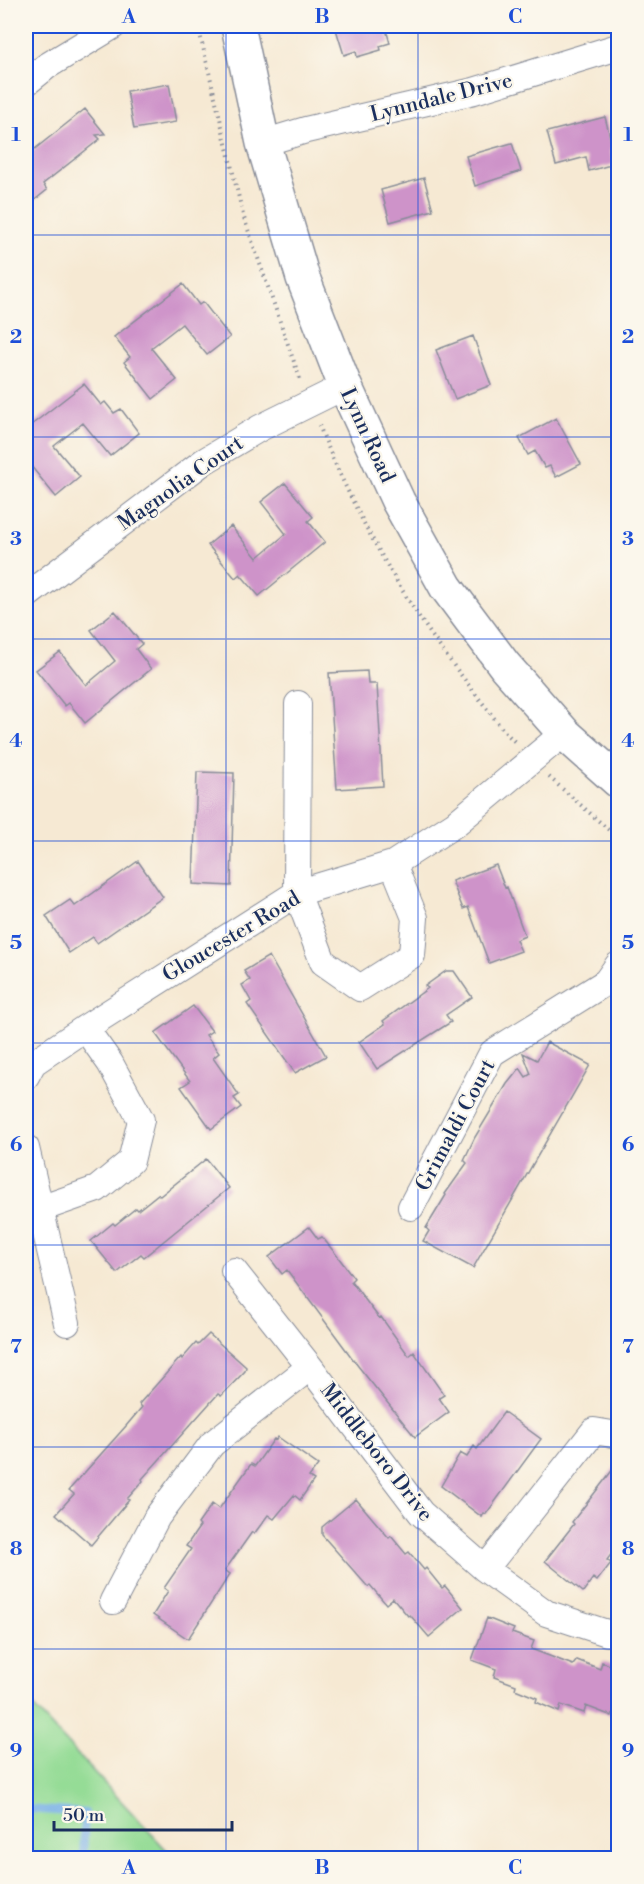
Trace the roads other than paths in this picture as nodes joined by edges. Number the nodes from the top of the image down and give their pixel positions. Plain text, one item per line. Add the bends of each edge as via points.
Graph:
1 (113, 26) edge
2 (238, 26) edge
3 (618, 47) edge
4 (26, 82) edge
5 (263, 142) junction
6 (345, 386) junction
7 (26, 596) edge
8 (298, 704) dead end
9 (564, 733) junction
10 (618, 781) edge
11 (393, 864) junction
12 (297, 893) junction
13 (618, 965) edge
14 (85, 1028) junction
15 (26, 1076) edge
16 (26, 1148) edge
17 (411, 1207) dead end
18 (40, 1209) junction
19 (234, 1271) dead end
20 (67, 1323) dead end
21 (310, 1367) junction
22 (618, 1435) edge
23 (485, 1569) junction
24 (113, 1601) dead end
25 (618, 1632) edge

1 - 4 street
2 - 5 main road, Lynn Road
3 - 5 street, Lynndale Drive via 474,91
5 - 6 main road, Lynn Road via 303,278
6 - 7 street, Magnolia Court via 260,428 203,462
6 - 9 main road, Lynn Road via 398,501 446,587 505,666
8 - 12 street
9 - 10 main road, Lynn Road
9 - 11 street, Gloucester Road via 454,824
11 - 12 street, Gloucester Road
11 - 12 street via 415,918 412,955 360,988 323,962
12 - 14 street, Gloucester Road
13 - 17 street, Grimaldi Court via 606,982 492,1053
14 - 15 street, Gloucester Road via 33,1063
14 - 18 street via 110,1063 141,1120 131,1161 97,1190
16 - 18 street
18 - 20 street
19 - 21 street
21 - 23 street, Middleboro Drive via 421,1513
21 - 24 street, Middleboro Drive via 212,1444 157,1517
22 - 23 street via 594,1431
23 - 25 street, Middleboro Drive via 546,1613 607,1633

